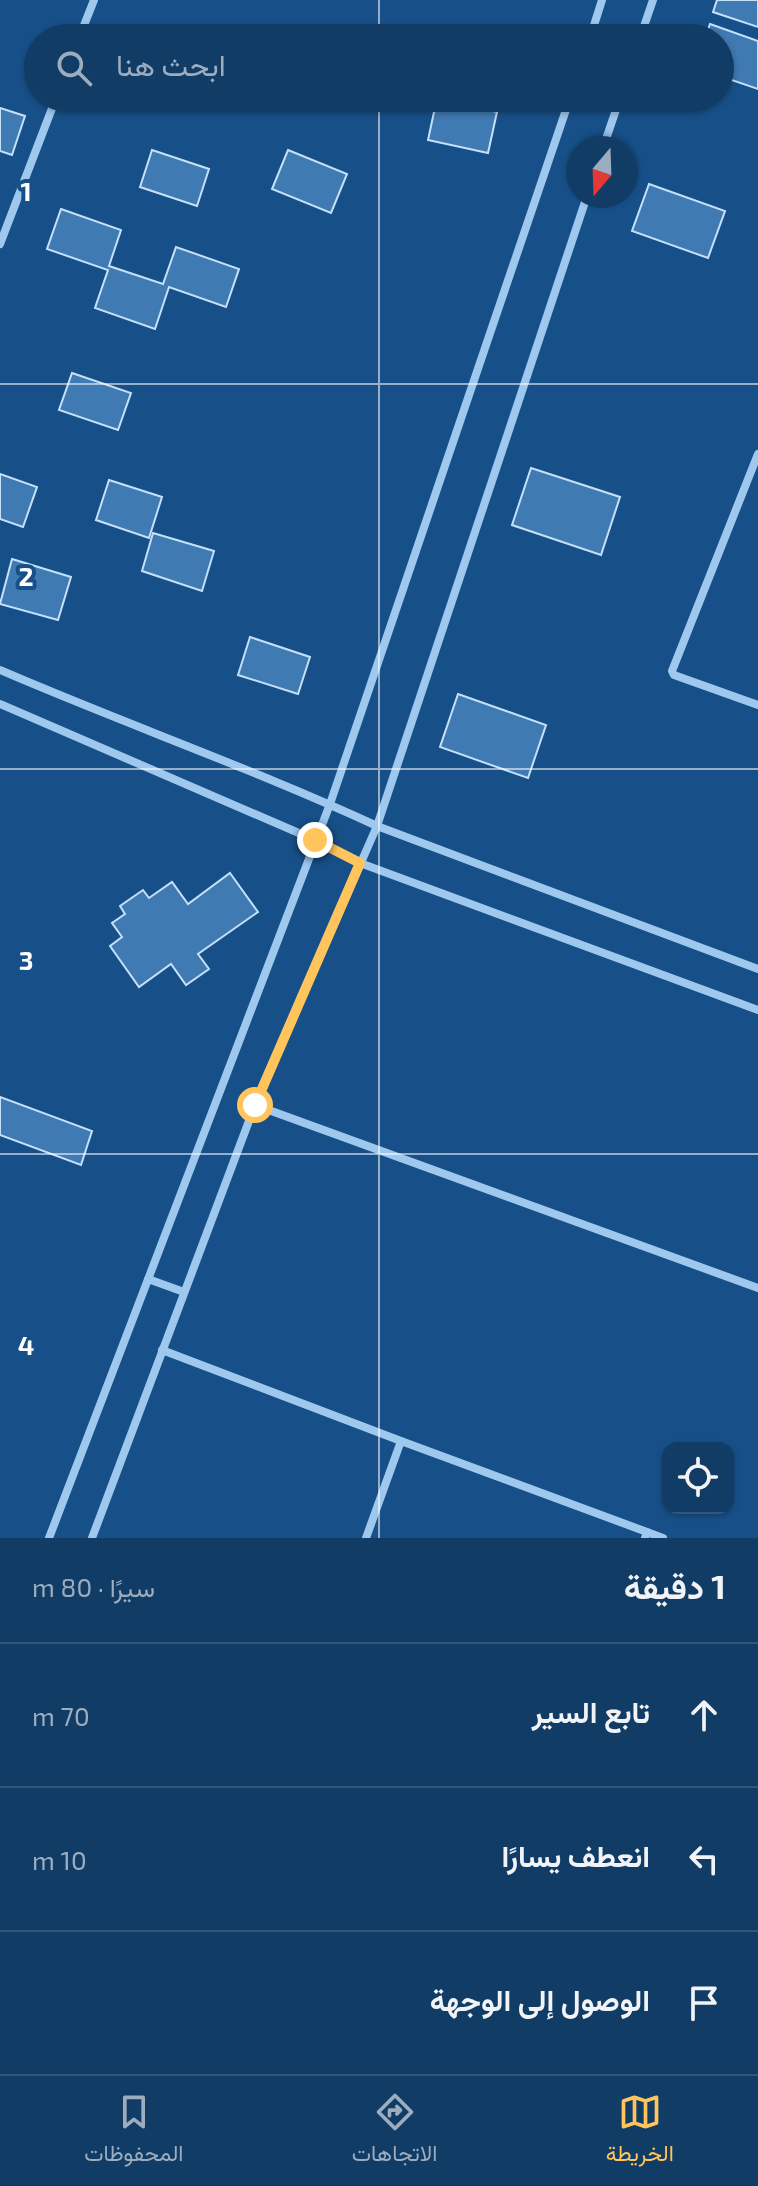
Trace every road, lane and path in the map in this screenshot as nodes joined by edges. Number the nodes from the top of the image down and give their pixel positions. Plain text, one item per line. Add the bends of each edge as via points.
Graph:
1 (94, 0) edge
2 (602, 0) edge
3 (653, 0) edge
4 (85, 24) edge
5 (594, 24) edge
6 (645, 24) edge
7 (51, 112) edge
8 (565, 112) edge
9 (615, 112) edge
10 (607, 136) edge
11 (583, 208) edge
12 (0, 244) edge
13 (758, 454) edge
14 (0, 670) edge
15 (0, 704) edge
16 (758, 705) edge
17 (330, 804) junction
18 (377, 826) junction
19 (315, 840) junction
20 (360, 863) junction
21 (758, 969) edge
22 (758, 1010) edge
23 (255, 1105) junction
24 (148, 1279) junction
25 (758, 1288) edge
26 (184, 1292) junction
27 (162, 1350) junction
28 (401, 1441) junction
29 (646, 1535) edge
30 (49, 1538) edge
31 (92, 1538) edge
32 (366, 1538) edge
33 (663, 1538) edge

1 - 4 street
2 - 5 street
3 - 6 street
7 - 12 street
8 - 17 street
9 - 10 street
11 - 18 street
13 - 16 street via 672,671
14 - 17 street
15 - 19 street
17 - 18 street
17 - 19 street
18 - 20 street
18 - 21 street
19 - 20 street
19 - 24 street
20 - 22 street
20 - 23 street
23 - 25 street
23 - 26 street
24 - 26 street
24 - 30 street
26 - 27 street
27 - 28 street
27 - 31 street
28 - 29 street
28 - 32 street
29 - 33 street

